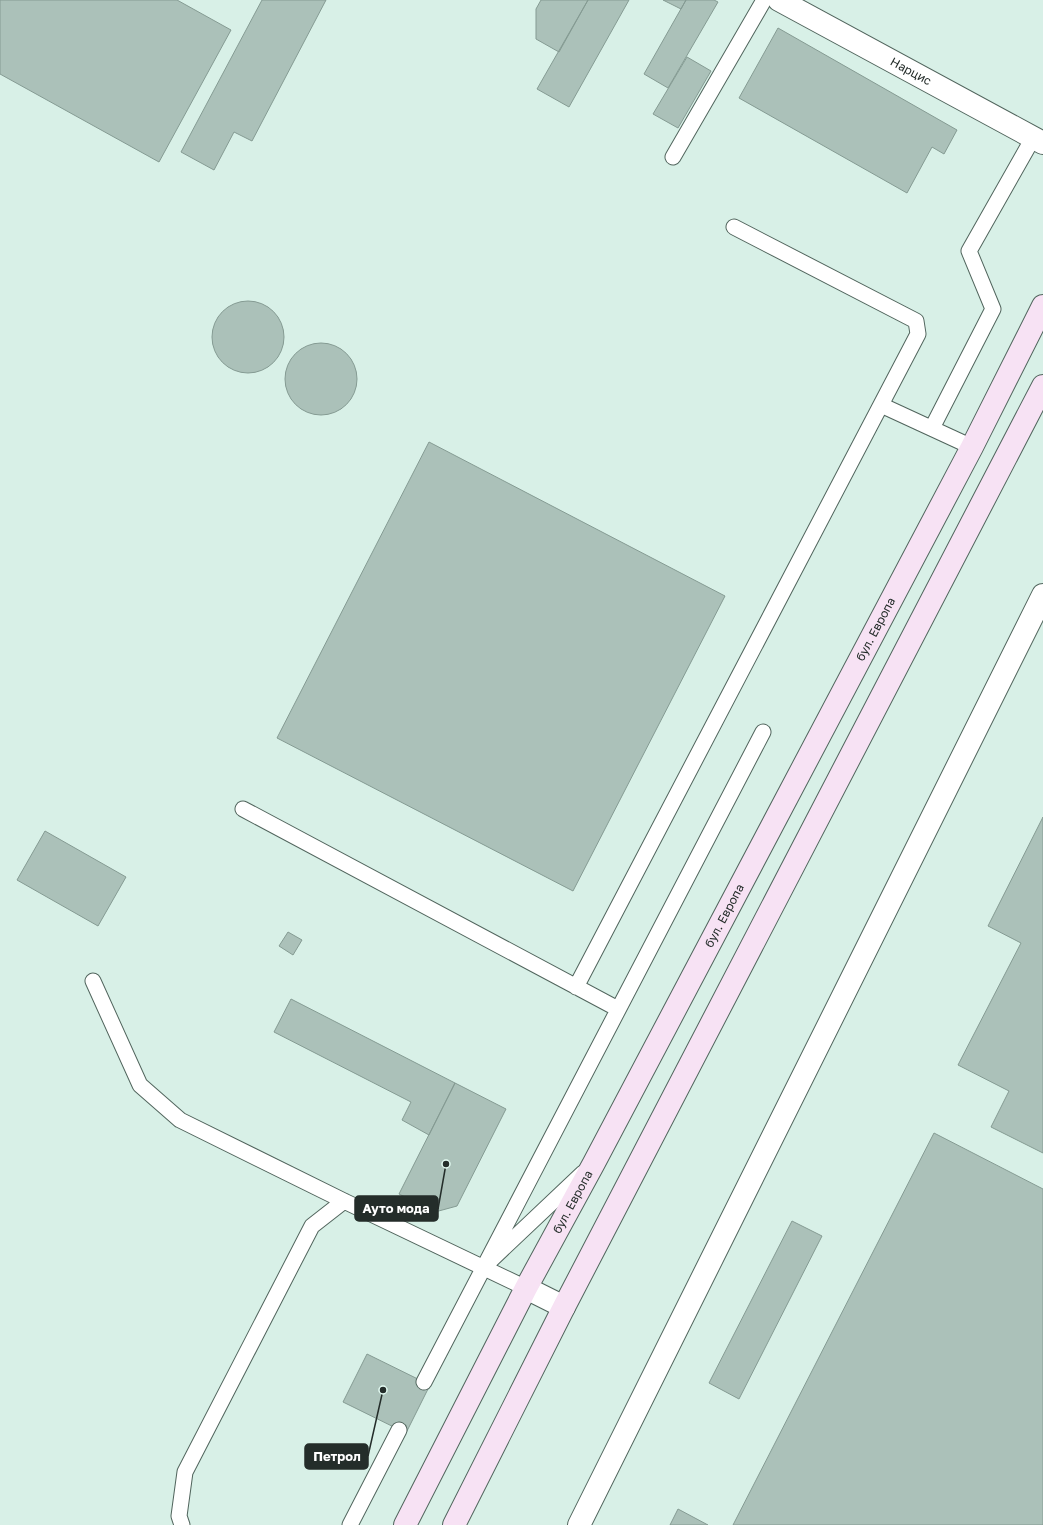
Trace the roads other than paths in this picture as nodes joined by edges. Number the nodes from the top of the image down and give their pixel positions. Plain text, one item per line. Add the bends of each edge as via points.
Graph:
1 (764, 0) edge
2 (779, 0) edge
3 (1038, 140) edge
4 (673, 157) dead end
5 (734, 227) dead end
6 (1043, 306) edge
7 (1043, 386) edge
8 (881, 405) junction
9 (932, 428) junction
10 (972, 447) junction
11 (1043, 595) edge
12 (763, 732) dead end
13 (243, 809) dead end
14 (93, 981) dead end
15 (576, 987) junction
16 (618, 1010) junction
17 (594, 1163) junction
18 (344, 1201) junction
19 (483, 1267) junction
20 (526, 1288) junction
21 (564, 1307) junction
22 (424, 1382) dead end
23 (399, 1430) dead end
24 (182, 1525) edge
25 (350, 1525) edge
26 (404, 1525) edge
27 (454, 1525) edge
28 (579, 1525) edge

1 - 4 lane
2 - 3 street, Нарцис
3 - 9 lane via 969,251 993,310
5 - 8 lane via 916,321 918,334
6 - 10 main road, бул. Европа
7 - 21 main road
8 - 9 lane
8 - 15 lane
9 - 10 lane
10 - 17 main road, бул. Европа
11 - 28 street
12 - 16 lane
13 - 15 lane
14 - 18 lane via 140,1085 180,1120
15 - 16 lane
16 - 19 lane
17 - 19 lane
17 - 20 main road, бул. Европа
18 - 19 lane
18 - 24 lane via 312,1226 186,1472 179,1516
19 - 20 lane
19 - 22 lane
20 - 21 street
20 - 26 main road, бул. Европа
21 - 27 main road
23 - 25 lane

